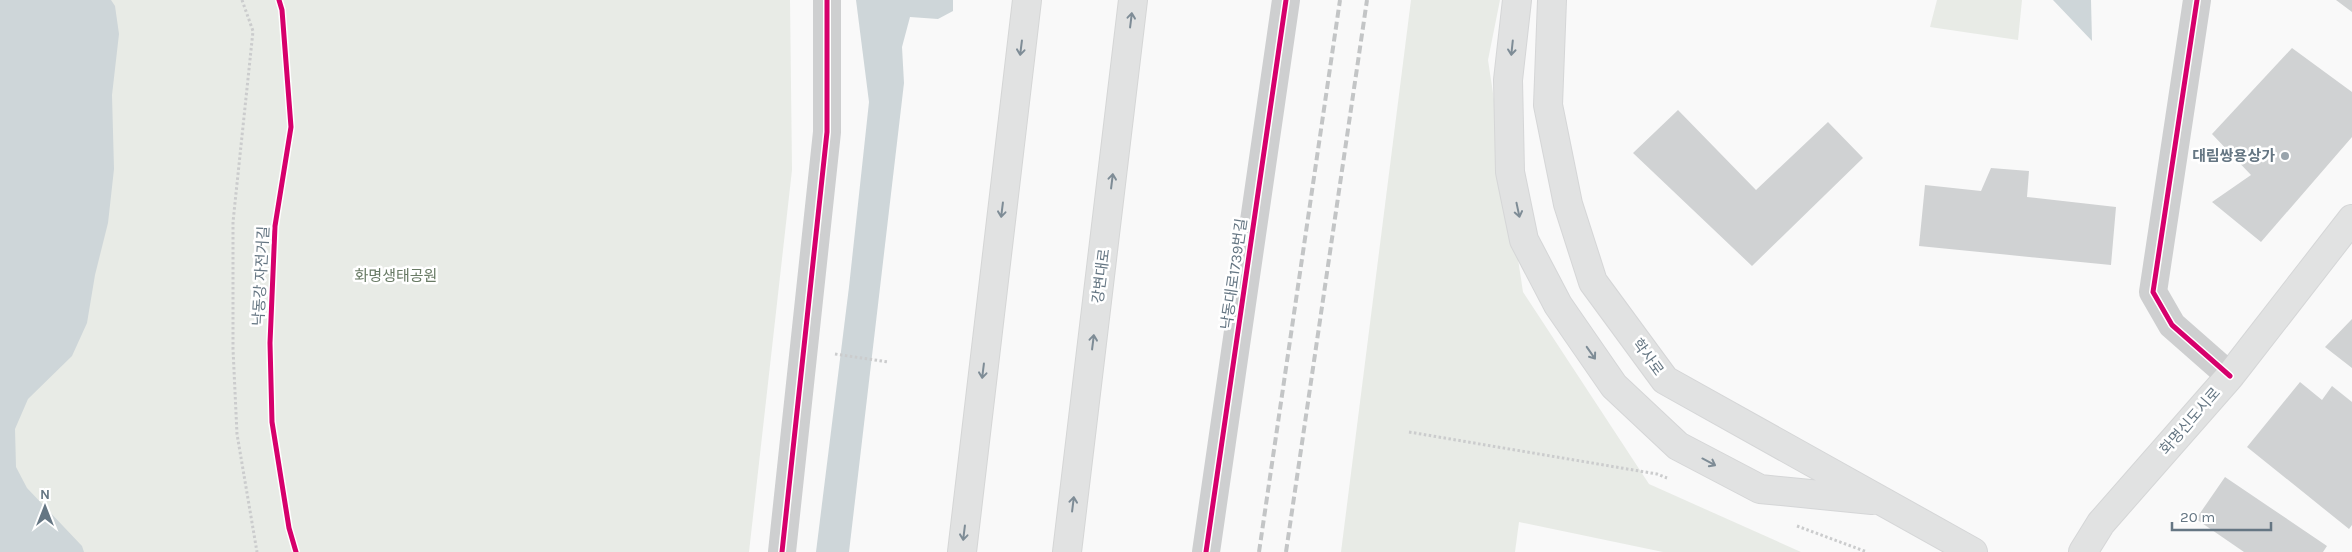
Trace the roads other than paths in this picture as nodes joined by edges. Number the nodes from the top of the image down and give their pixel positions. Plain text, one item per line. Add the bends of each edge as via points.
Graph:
1 (827, 0) edge
2 (1027, 0) edge
3 (1133, 0) edge
4 (1286, 0) edge
5 (1517, 0) edge
6 (1552, 0) edge
7 (2197, 0) edge
8 (2352, 219) edge
9 (2230, 376) junction
10 (1884, 501) junction
11 (782, 552) edge
12 (962, 552) edge
13 (1067, 552) edge
14 (1206, 552) edge
15 (1973, 552) edge
16 (2083, 552) edge

1 - 11 street via 827,132
2 -> 12 main road
13 -> 3 main road, 강변대로
4 - 14 street, 낙동대로1739번길
5 -> 10 main road via 1508,80 1510,172 1524,240 1558,305 1614,386 1678,446 1760,489
6 - 10 main road, 학사로 via 1548,105 1568,204 1593,282 1665,380
7 - 9 street via 2153,292 2172,325
8 - 9 main road, 화명신도시로
9 - 16 main road, 화명신도시로 via 2101,523
10 - 15 main road, 학사로

